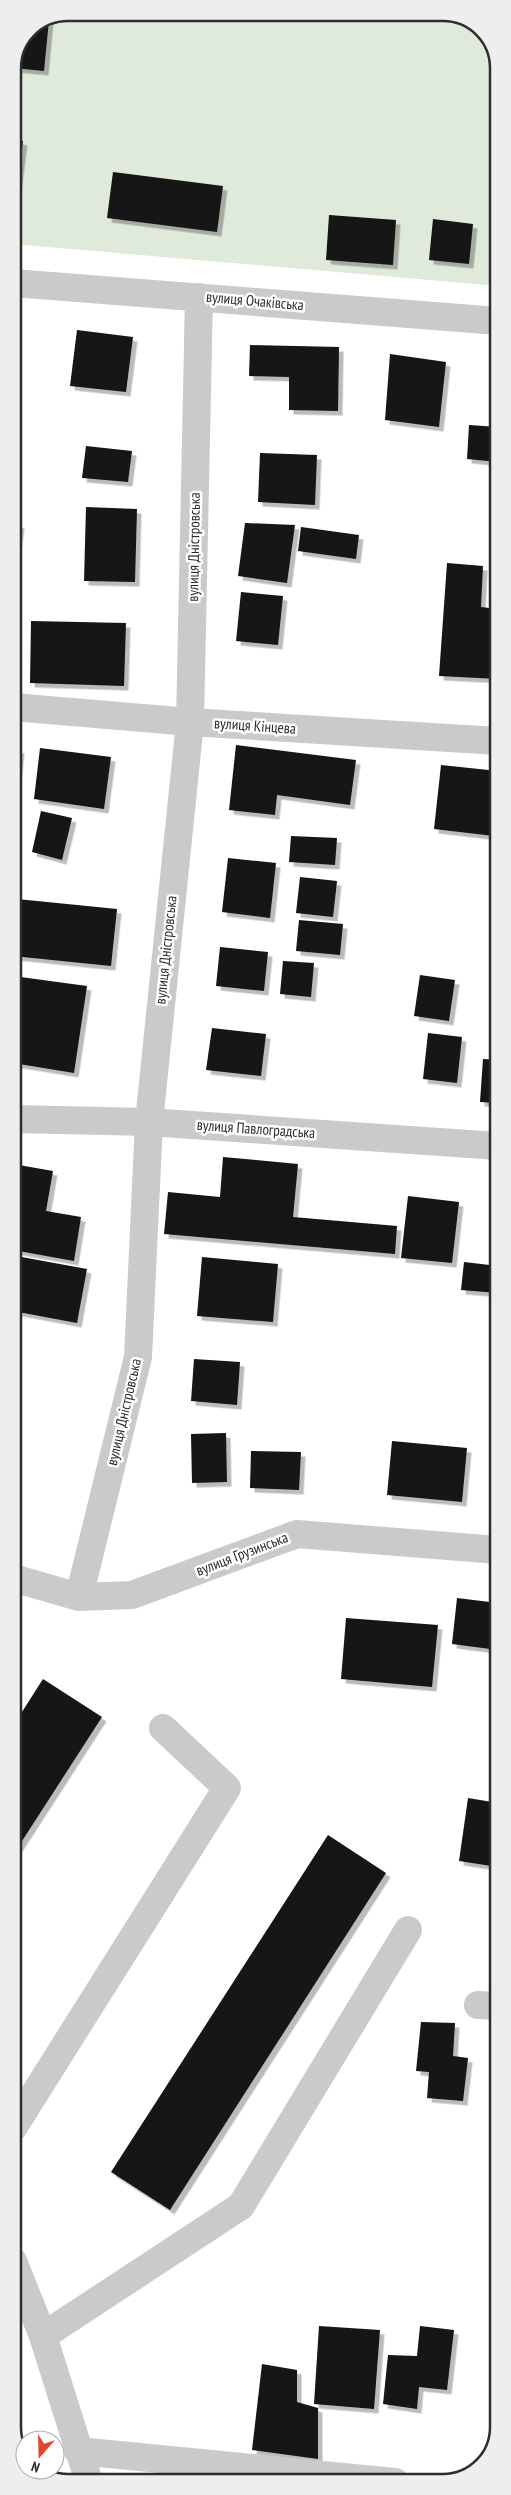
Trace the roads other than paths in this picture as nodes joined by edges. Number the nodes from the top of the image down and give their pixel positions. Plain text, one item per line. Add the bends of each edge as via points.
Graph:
1 (21, 284) edge
2 (199, 297) junction
3 (490, 320) edge
4 (21, 708) edge
5 (190, 722) junction
6 (490, 741) edge
7 (21, 1119) edge
8 (149, 1122) junction
9 (490, 1145) edge
10 (490, 1549) edge
11 (21, 1580) edge
12 (79, 1597) junction
13 (162, 1728) dead end
14 (408, 1930) dead end
15 (21, 2115) edge
16 (21, 2281) edge
17 (43, 2336) junction
18 (78, 2451) junction
19 (86, 2474) edge
20 (313, 2474) edge

1 - 2 street, вулиця Очаківська
2 - 3 street, вулиця Очаківська
2 - 5 street, вулиця Дністровська
4 - 5 street, вулиця Кінцева
5 - 6 street, вулиця Кінцева
5 - 8 street, вулиця Дністровська
7 - 8 street, вулиця Павлоградська
8 - 9 street, вулиця Павлоградська
8 - 12 street, вулиця Дністровська via 138,1357
10 - 12 street, вулиця Грузинська via 297,1534 132,1595
11 - 12 street, вулиця Грузинська
13 - 15 street via 227,1788
14 - 17 street via 240,2206
16 - 17 street
17 - 18 street
18 - 19 street
18 - 20 street

